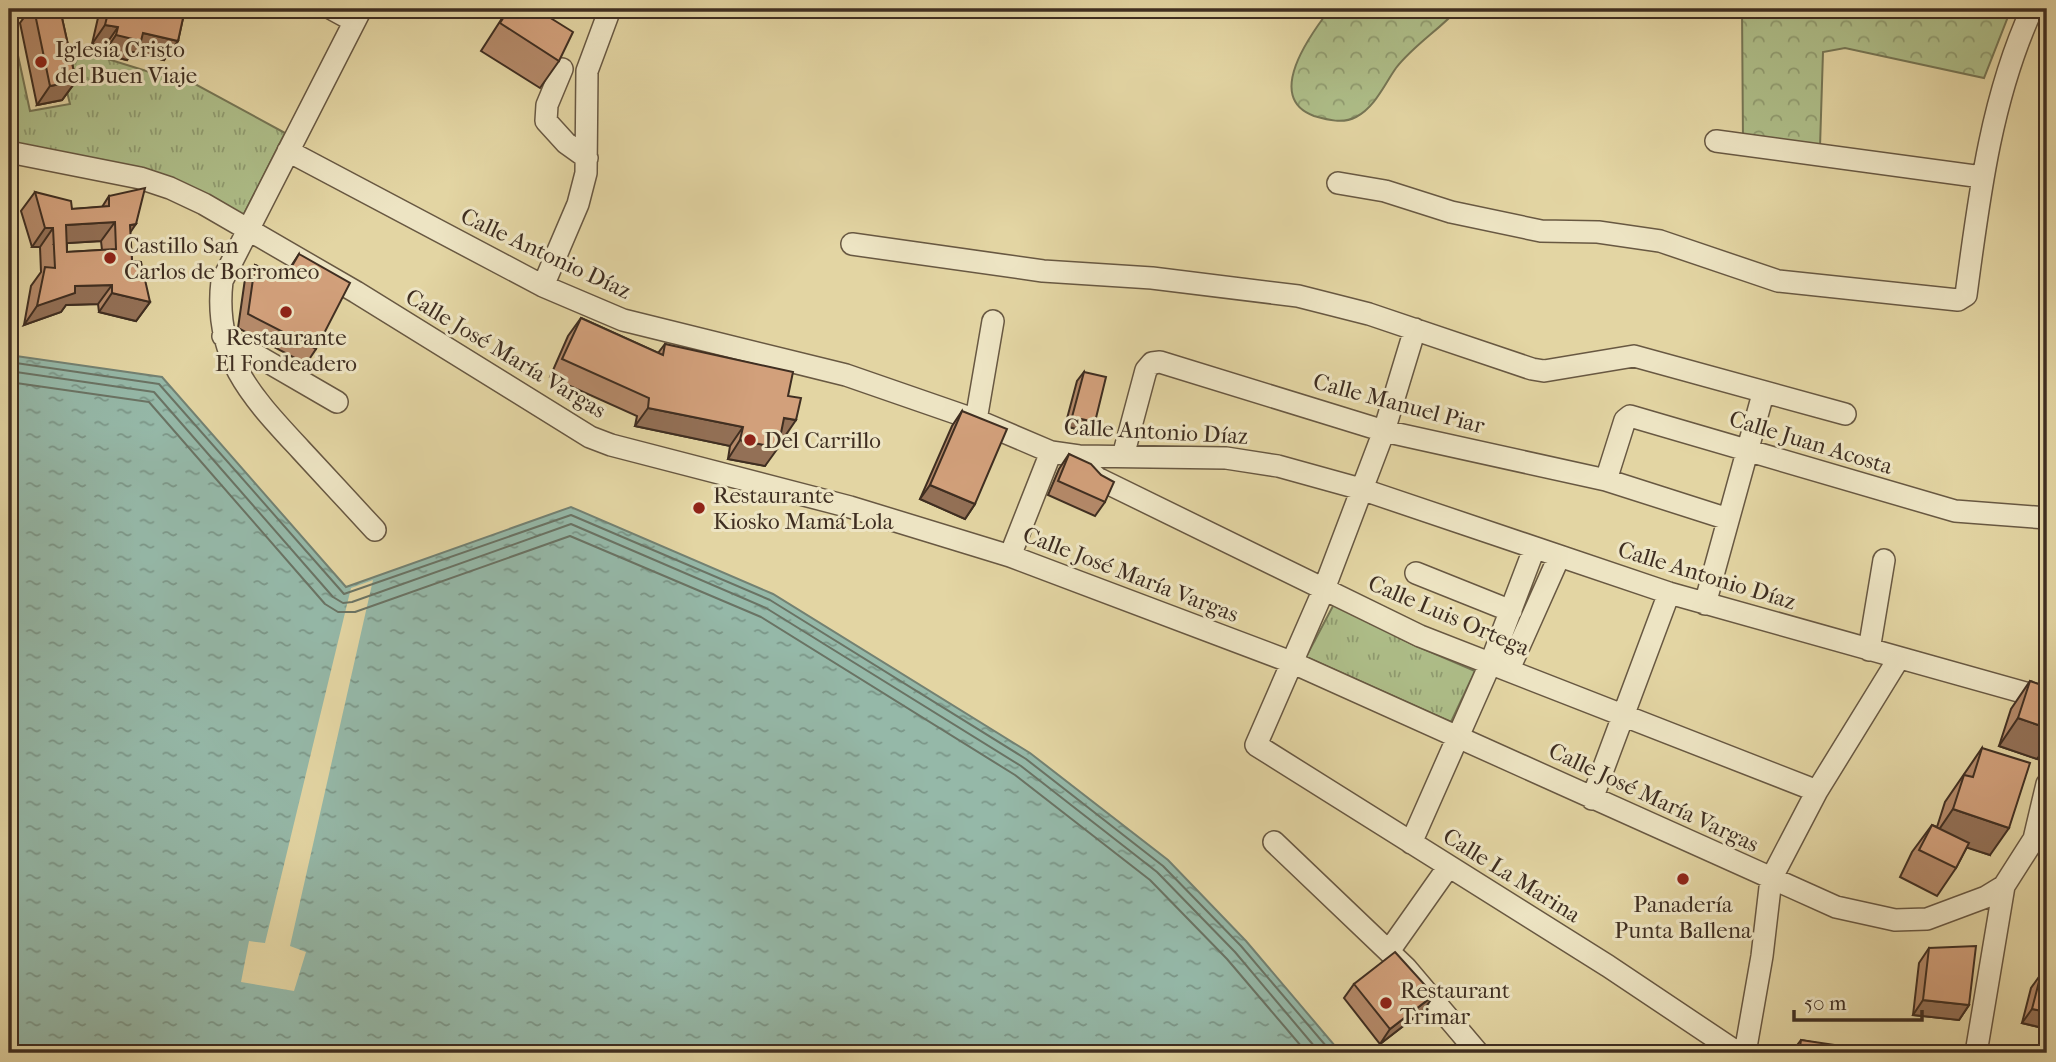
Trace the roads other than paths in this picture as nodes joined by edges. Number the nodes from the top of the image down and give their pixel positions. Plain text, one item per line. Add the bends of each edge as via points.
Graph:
1 (332, 9) edge
2 (610, 9) edge
3 (2032, 9) edge
4 (358, 15) edge
5 (562, 69) edge
6 (1716, 141) dead end
7 (586, 148) junction
8 (9, 152) edge
9 (288, 152) junction
10 (1982, 177) junction
11 (1338, 184) dead end
12 (249, 230) junction
13 (852, 244) dead end
14 (543, 286) junction
15 (993, 321) dead end
16 (1415, 329) junction
17 (223, 336) junction
18 (1763, 394) junction
19 (337, 402) dead end
20 (1845, 414) dead end
21 (976, 421) junction
22 (1384, 431) junction
23 (1746, 449) junction
24 (1051, 452) junction
25 (1079, 456) junction
26 (1123, 456) junction
27 (1606, 480) junction
28 (1362, 489) junction
29 (2047, 518) edge
30 (1728, 519) junction
31 (375, 530) dead end
32 (1534, 549) junction
33 (1010, 556) junction
34 (1559, 557) junction
35 (1884, 560) dead end
36 (1416, 573) dead end
37 (1324, 589) junction
38 (1668, 593) junction
39 (1705, 604) junction
40 (1511, 611) junction
41 (1869, 650) junction
42 (1899, 658) junction
43 (1291, 662) junction
44 (1500, 666) junction
45 (2047, 699) edge
46 (1623, 714) junction
47 (1457, 735) junction
48 (2047, 785) edge
49 (1817, 792) junction
50 (1592, 799) junction
51 (1274, 842) dead end
52 (1411, 843) junction
53 (1449, 866) junction
54 (1771, 879) junction
55 (2004, 886) junction
56 (1388, 951) junction
57 (1478, 1053) edge
58 (1738, 1053) edge
59 (1745, 1053) edge
60 (1976, 1053) edge

1 - 4 street
2 - 7 street via 587,71
3 - 10 street via 2011,54
4 - 9 street
5 - 7 street via 547,105 546,121 566,143
6 - 10 street
7 - 14 street via 578,204
8 - 12 street, Calle José María Vargas via 140,178 170,188
9 - 12 street
9 - 14 street, Calle Antonio Díaz
10 - 11 street via 1966,295 1958,300 1779,281 1660,241 1598,232 1541,231 1451,212 1385,191
12 - 17 street via 222,282
12 - 33 street, Calle José María Vargas via 611,446 850,508
13 - 16 street via 1043,271 1152,278 1298,296
14 - 21 street, Calle Antonio Díaz via 623,320 846,376
15 - 21 street
16 - 18 street via 1532,369 1544,371 1634,356
16 - 22 street
17 - 19 street
17 - 31 street via 250,395
18 - 20 street
18 - 23 street
21 - 24 street, Calle Antonio Díaz
22 - 26 street, Calle Manuel Piar via 1160,362 1146,370
22 - 27 street, Calle Manuel Piar
22 - 28 street
23 - 27 street, Calle Juan Acosta via 1630,416
23 - 29 street, Calle Juan Acosta via 1955,511
23 - 30 street
24 - 25 street, Calle Antonio Díaz
24 - 33 street
25 - 26 street, Calle Antonio Díaz
25 - 37 street, Calle Luis Ortega via 1097,478
26 - 28 street, Calle Antonio Díaz via 1226,458 1278,466
27 - 30 street, Calle Manuel Piar
28 - 32 street, Calle Antonio Díaz
28 - 37 street
30 - 39 street
32 - 34 street, Calle Antonio Díaz
32 - 40 street
33 - 43 street, Calle José María Vargas
34 - 38 street, Calle Antonio Díaz
34 - 44 street
35 - 41 street
36 - 40 street
37 - 43 street
37 - 44 street, Calle Luis Ortega via 1420,636
38 - 39 street, Calle Antonio Díaz
38 - 46 street
39 - 41 street, Calle Antonio Díaz
40 - 44 street
41 - 42 street, Calle Antonio Díaz
42 - 45 street, Calle Antonio Díaz
42 - 49 street
43 - 47 street, Calle José María Vargas
43 - 52 street, Calle La Marina via 1256,745
44 - 46 street, Calle Luis Ortega
44 - 47 street
46 - 49 street, Calle Luis Ortega
46 - 50 street
47 - 50 street, Calle José María Vargas
47 - 52 street
48 - 55 street via 2034,838
49 - 54 street
50 - 54 street, Calle José María Vargas
51 - 56 street
52 - 53 street, Calle La Marina
53 - 56 street
53 - 58 street, Calle La Marina
54 - 55 street, Calle José María Vargas via 1836,907 1895,920 1947,913
54 - 59 street
55 - 60 street
56 - 57 street

